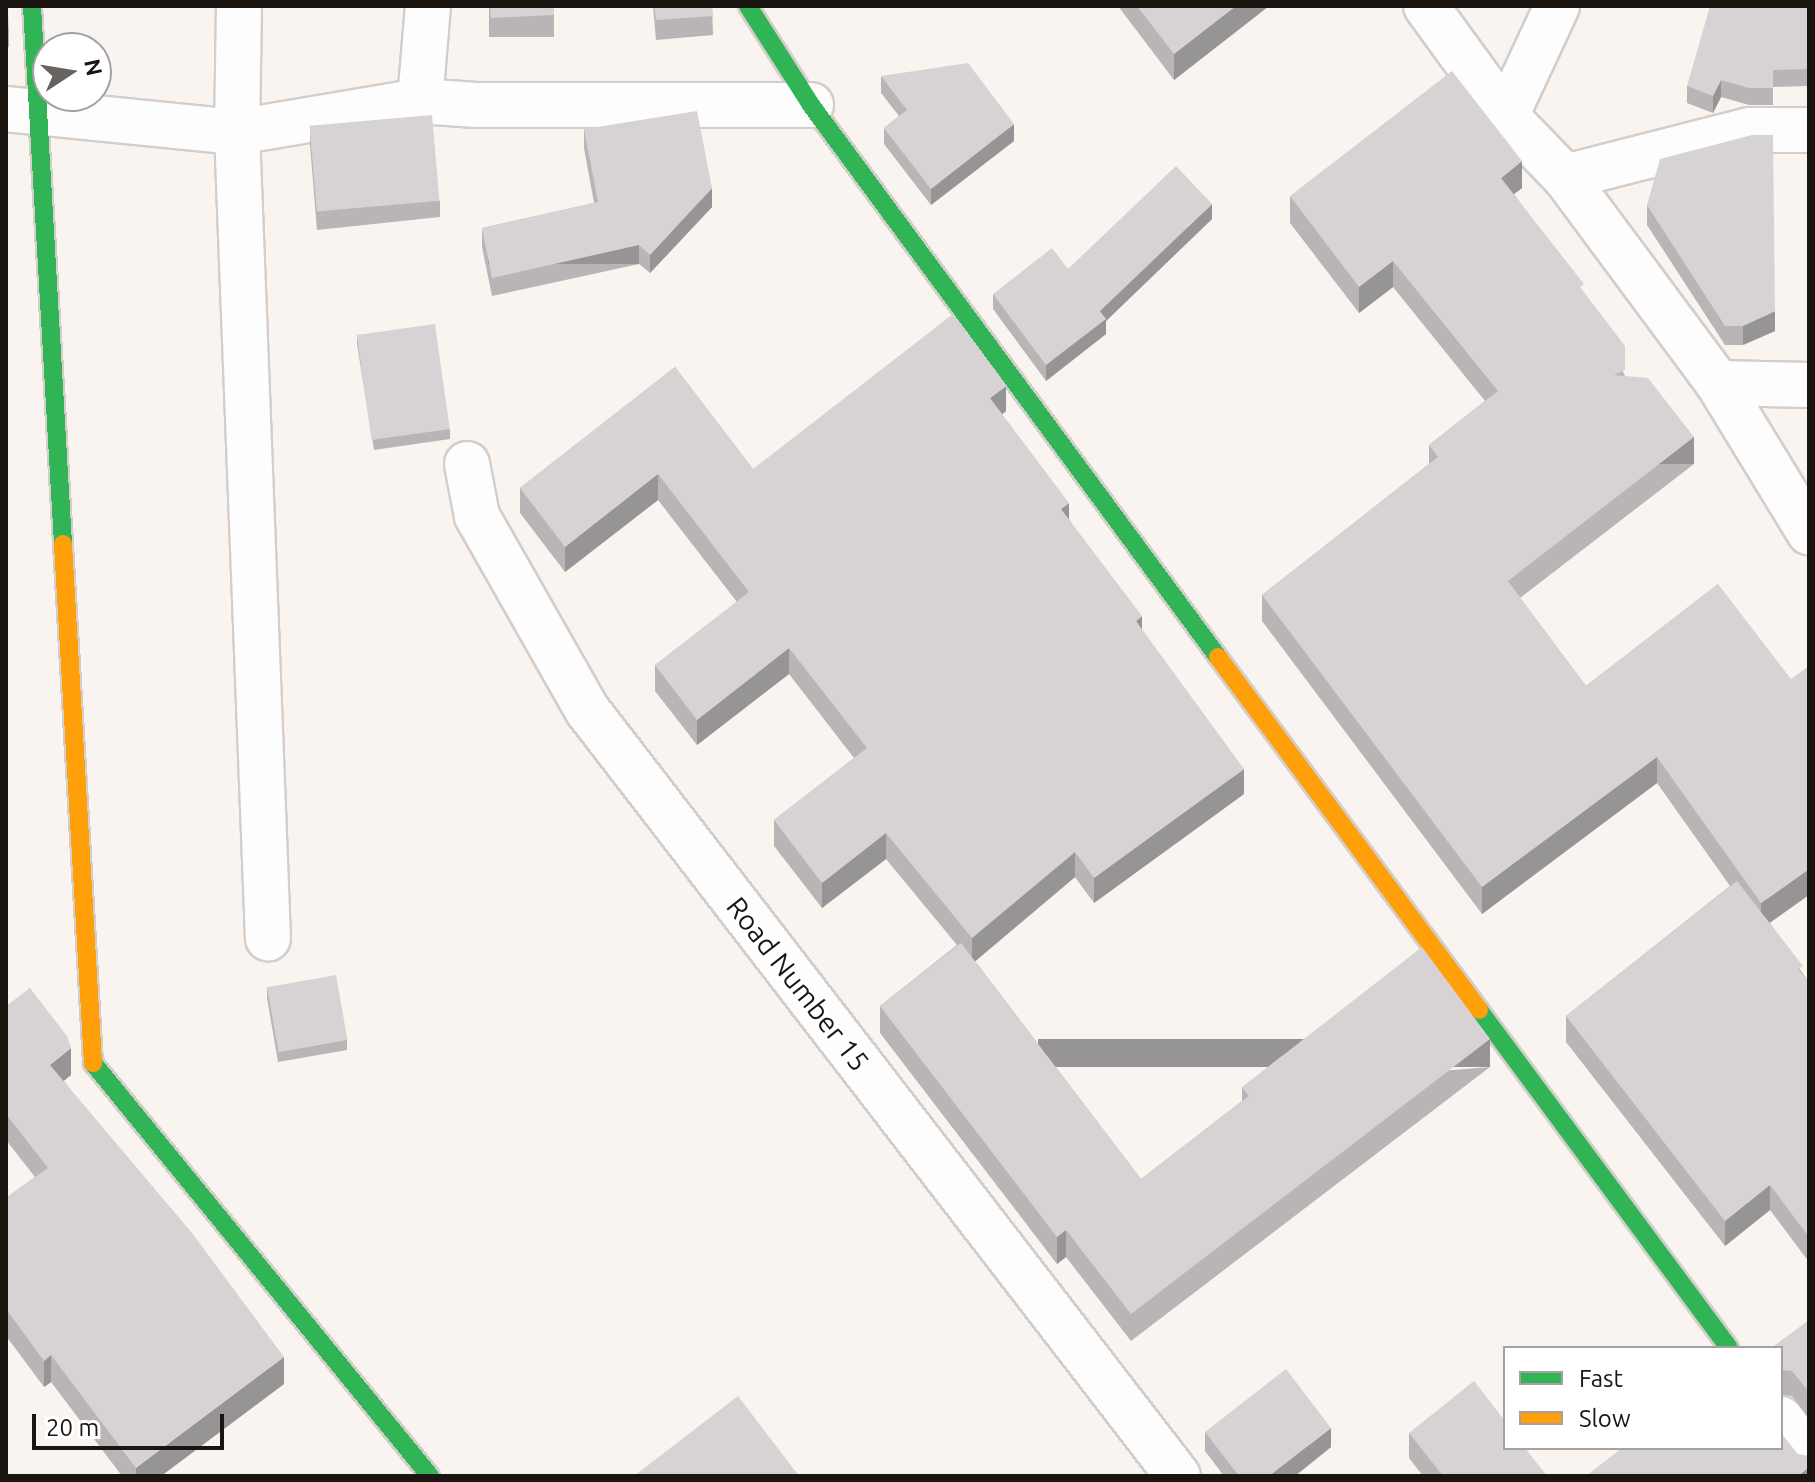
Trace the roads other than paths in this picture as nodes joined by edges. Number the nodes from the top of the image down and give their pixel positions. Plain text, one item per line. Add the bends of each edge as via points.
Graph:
1 (32, 6) edge
2 (239, 6) edge
3 (428, 6) edge
4 (748, 6) edge
5 (1426, 6) edge
6 (1557, 6) edge
7 (420, 101) junction
8 (811, 105) junction
9 (21, 111) edge
10 (1506, 116) junction
11 (1809, 130) edge
12 (237, 132) junction
13 (1565, 177) junction
14 (1718, 383) junction
15 (1809, 385) edge
16 (467, 464) dead end
17 (1809, 532) edge
18 (268, 938) dead end
19 (1728, 1346) edge
20 (1783, 1422) edge
21 (1809, 1457) edge
22 (430, 1476) edge
23 (1178, 1476) edge

1 - 9 street
2 - 12 street
3 - 7 street
4 - 8 street
5 - 10 street
6 - 10 street
7 - 8 street
7 - 12 street
8 - 19 street
9 - 12 street
9 - 22 street via 92,1062
10 - 13 street
11 - 13 street via 1749,130
12 - 18 street
13 - 14 street
14 - 15 street
14 - 17 street
16 - 23 street, Road Number 15 via 477,516 588,711
20 - 21 street

